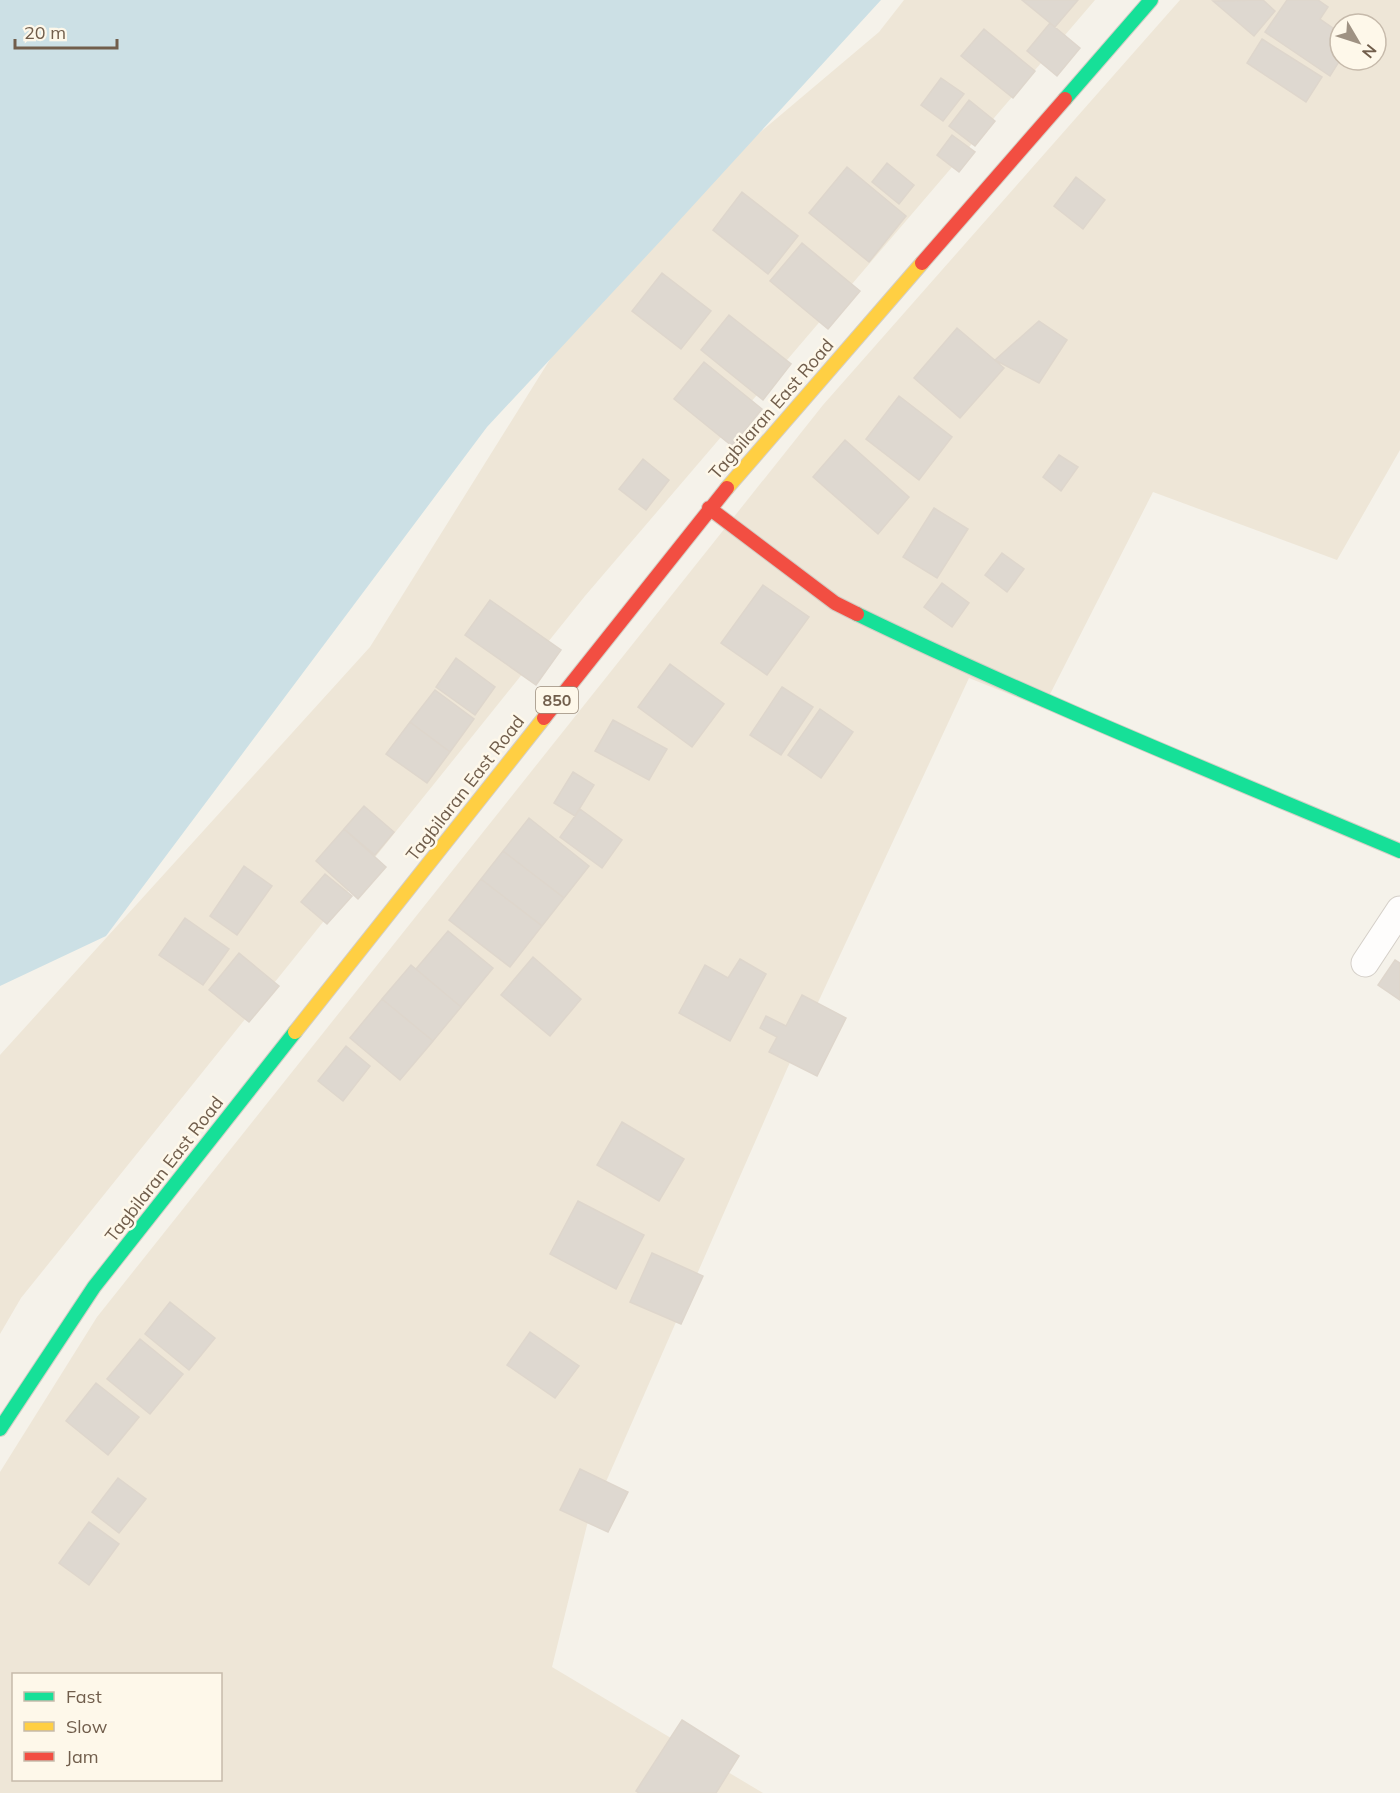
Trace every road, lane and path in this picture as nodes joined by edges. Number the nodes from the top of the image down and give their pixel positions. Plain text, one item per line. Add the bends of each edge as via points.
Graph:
1 (1151, 0) edge
2 (708, 508) junction
3 (1400, 851) edge
4 (1400, 910) edge
5 (1365, 963) dead end
6 (0, 1429) edge

1 - 2 main road, Tagbilaran East Road / 850
2 - 3 main road via 835,603 1121,734
2 - 6 main road, Tagbilaran East Road / 850 via 94,1287
4 - 5 street

